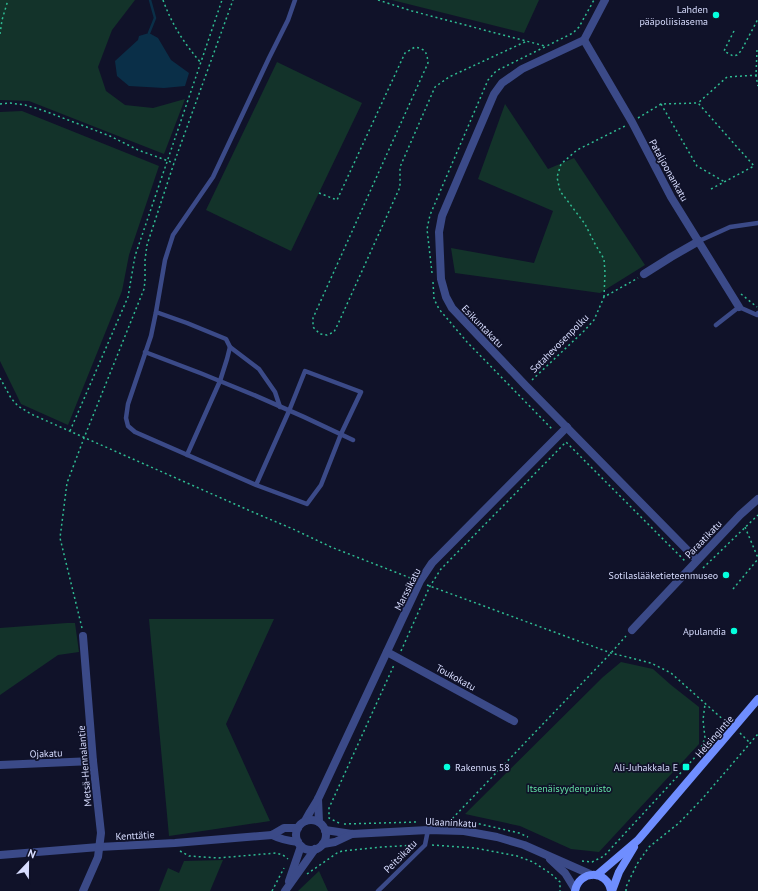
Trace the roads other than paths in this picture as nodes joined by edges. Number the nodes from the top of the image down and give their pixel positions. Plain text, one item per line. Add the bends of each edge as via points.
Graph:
1 (295, 0) edge
2 (605, 0) edge
3 (584, 40) junction
4 (758, 223) edge
5 (699, 241) junction
6 (644, 274) road end
7 (739, 307) junction
8 (156, 312) junction
9 (758, 313) edge
10 (716, 325) dead end
11 (230, 347) junction
12 (145, 352) junction
13 (220, 381) junction
14 (280, 407) junction
15 (289, 411) junction
16 (567, 427) junction
17 (342, 434) junction
18 (353, 440) dead end
19 (187, 455) junction
20 (256, 485) junction
21 (758, 499) edge
22 (697, 560) junction
23 (632, 630) road end
24 (84, 636) road end
25 (387, 652) junction
26 (758, 700) edge
27 (514, 721) dead end
28 (93, 761) junction
29 (0, 765) edge
30 (318, 799) junction
31 (305, 821) junction
32 (319, 822) junction
33 (298, 828) junction
34 (325, 830) junction
35 (428, 830) junction
36 (352, 834) junction
37 (272, 835) junction
38 (638, 840) junction
39 (299, 844) junction
40 (323, 844) junction
41 (99, 847) junction
42 (315, 849) junction
43 (545, 854) junction
44 (0, 856) edge
45 (595, 875) junction
46 (286, 889) edge
47 (575, 890) edge
48 (83, 891) edge
49 (378, 891) edge
50 (611, 891) edge

1 - 8 lane via 288,20 213,177 173,235 165,260
2 - 3 street
3 - 5 street, Pataljoonankatu via 632,122 671,197
3 - 16 street, Esikuntakatu via 522,69 502,82 494,94 442,216 439,232 441,279 452,308
4 - 5 lane via 730,227
5 - 6 street
5 - 7 street, Pataljoonankatu
7 - 9 lane via 757,315
7 - 10 lane
8 - 11 lane via 226,339
8 - 12 lane
11 - 13 lane
11 - 14 lane via 259,369 276,392
12 - 13 lane
12 - 19 lane via 128,404 128,426 135,432
13 - 14 lane
13 - 19 lane
14 - 15 lane
15 - 17 lane
15 - 17 lane via 305,372 361,392
15 - 20 lane
16 - 22 street, Esikuntakatu
16 - 25 street, Marssikatu via 432,563 420,581
17 - 18 lane
17 - 20 lane via 321,485 307,504
19 - 20 lane
21 - 22 street, Paraatikatu via 722,529
22 - 23 street, Paraatikatu
24 - 28 street, Metsä-Hennalantie
25 - 27 street, Toukokatu
25 - 30 street, Marssikatu
26 - 38 main road, Helsingintie
28 - 29 street, Ojakatu
28 - 41 street, Metsä-Hennalantie
30 - 31 street, Marssikatu
30 - 32 street
31 - 32 street
31 - 33 street
32 - 34 street
33 - 37 street via 284,828
33 - 39 street via 296,837
34 - 36 street
34 - 40 street
35 - 36 street, Ulaaninkatu
35 - 43 street, Ulaaninkatu via 464,831 497,837
35 - 49 lane, Peitsikatu via 425,845
36 - 40 street via 335,842
37 - 39 street
37 - 41 street, Kenttätie
38 - 45 main road, Helsingintie
38 - 50 main road, Helsingintie
39 - 42 street via 310,850
39 - 46 street
40 - 42 street
41 - 44 street, Kenttätie
41 - 48 street, Metsä-Hennalantie via 98,857
42 - 46 street
43 - 45 street, Ulaaninkatu
43 - 47 street, Ulaaninkatu via 565,873
45 - 47 main road, Helsingintie via 580,881
45 - 50 main road via 608,883

